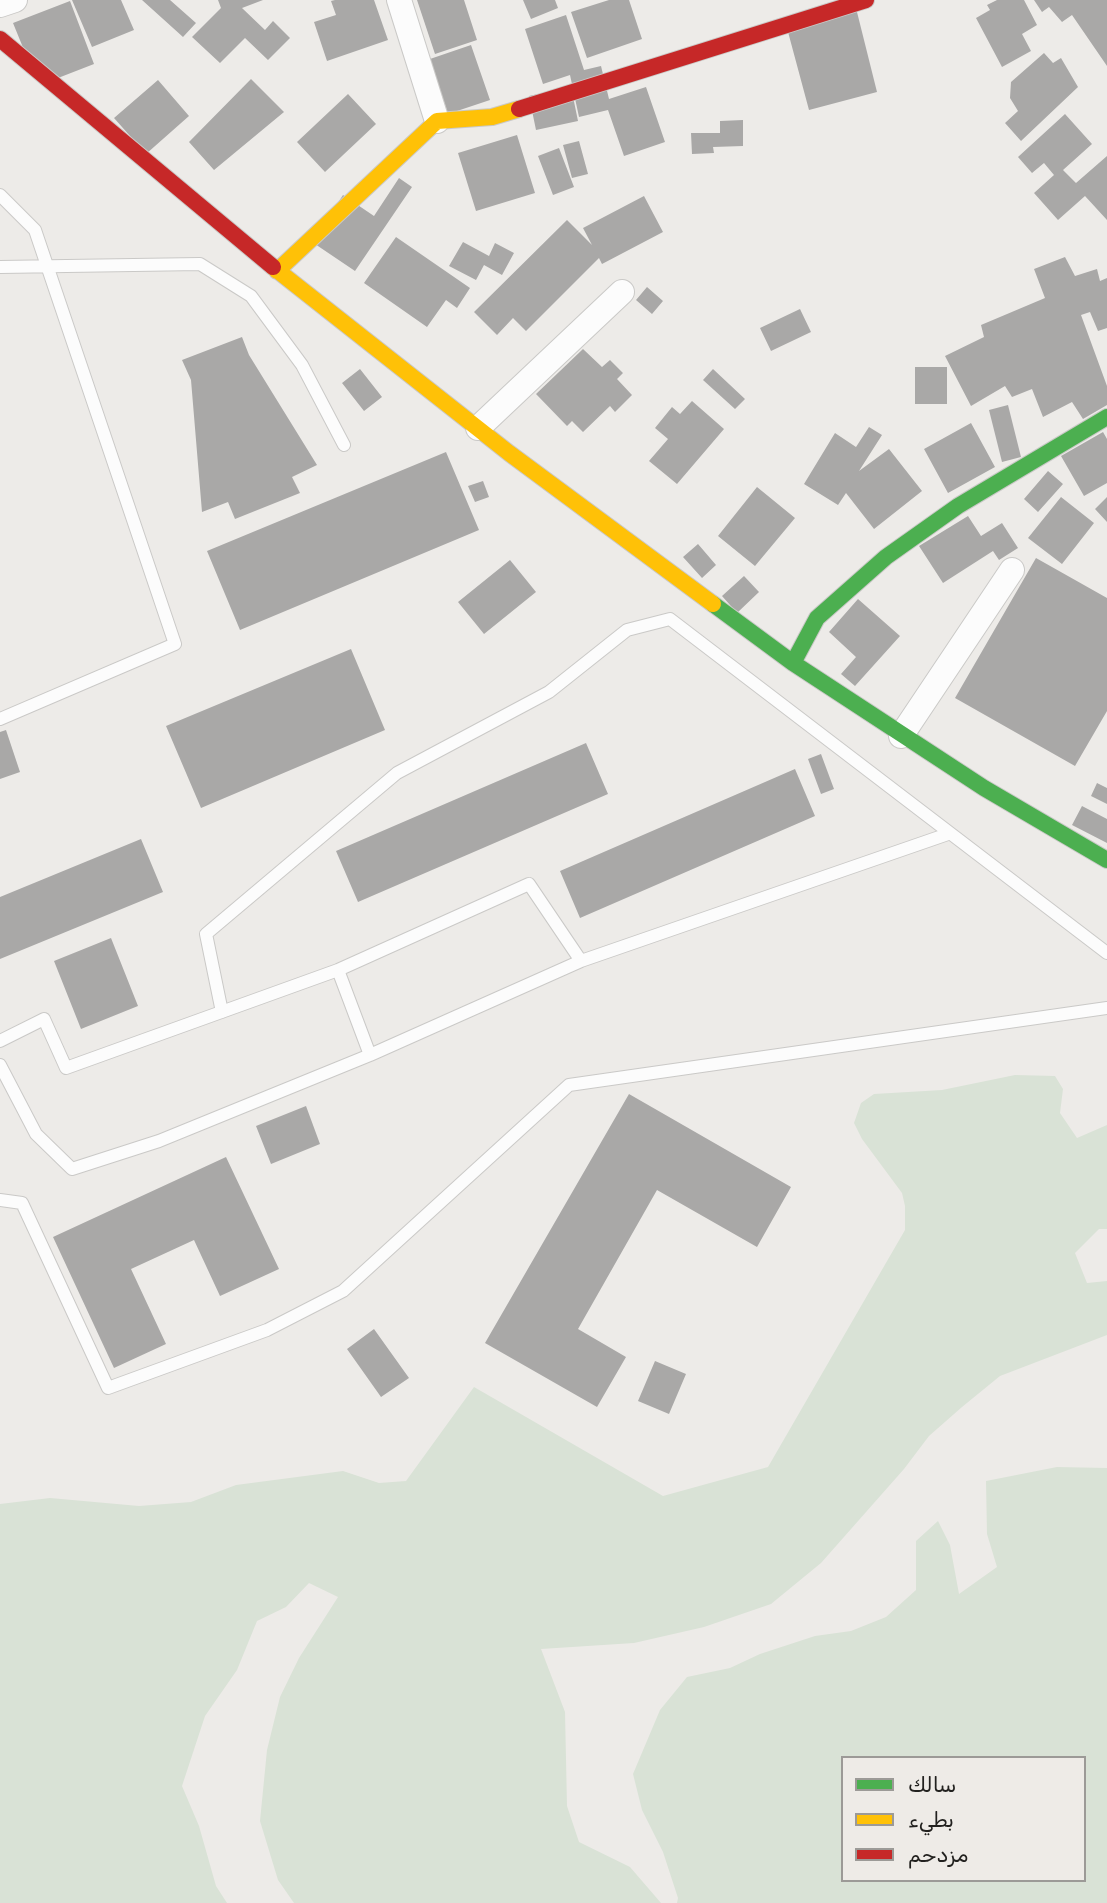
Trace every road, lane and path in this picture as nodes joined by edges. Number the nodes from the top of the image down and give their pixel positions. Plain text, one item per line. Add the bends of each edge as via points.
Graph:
1 (15, 0) edge
2 (399, 0) edge
3 (866, 0) edge
4 (0, 5) edge
5 (0, 38) edge
6 (437, 121) junction
7 (0, 195) edge
8 (0, 267) edge
9 (47, 268) junction
10 (278, 271) junction
11 (622, 292) dead end
12 (1107, 417) edge
13 (478, 428) junction
14 (344, 445) dead end
15 (1012, 570) dead end
16 (793, 663) junction
17 (0, 719) edge
18 (901, 736) junction
19 (948, 834) junction
20 (1107, 860) edge
21 (1107, 953) edge
22 (581, 961) junction
23 (338, 970) junction
24 (1107, 1008) edge
25 (222, 1012) junction
26 (0, 1041) edge
27 (370, 1055) junction
28 (0, 1065) edge
29 (0, 1200) edge

1 - 4 street
2 - 6 street
3 - 6 street via 492,117
5 - 10 street
6 - 10 street
7 - 9 lane via 35,230
8 - 9 lane
9 - 14 lane via 200,264 251,296 302,365
9 - 17 lane via 175,644
10 - 13 street
11 - 13 street
12 - 16 street via 958,506 886,557 817,618
13 - 16 street
15 - 18 street
16 - 18 street
18 - 20 street
19 - 21 lane
19 - 22 lane
19 - 25 lane via 670,619 627,630 549,692 397,773 206,934
22 - 23 lane via 529,884
22 - 27 lane
23 - 25 lane
23 - 27 lane
24 - 29 lane via 569,1085 343,1291 267,1330 108,1388 22,1203
25 - 26 lane via 66,1068 44,1019
27 - 28 lane via 159,1141 72,1169 36,1134

